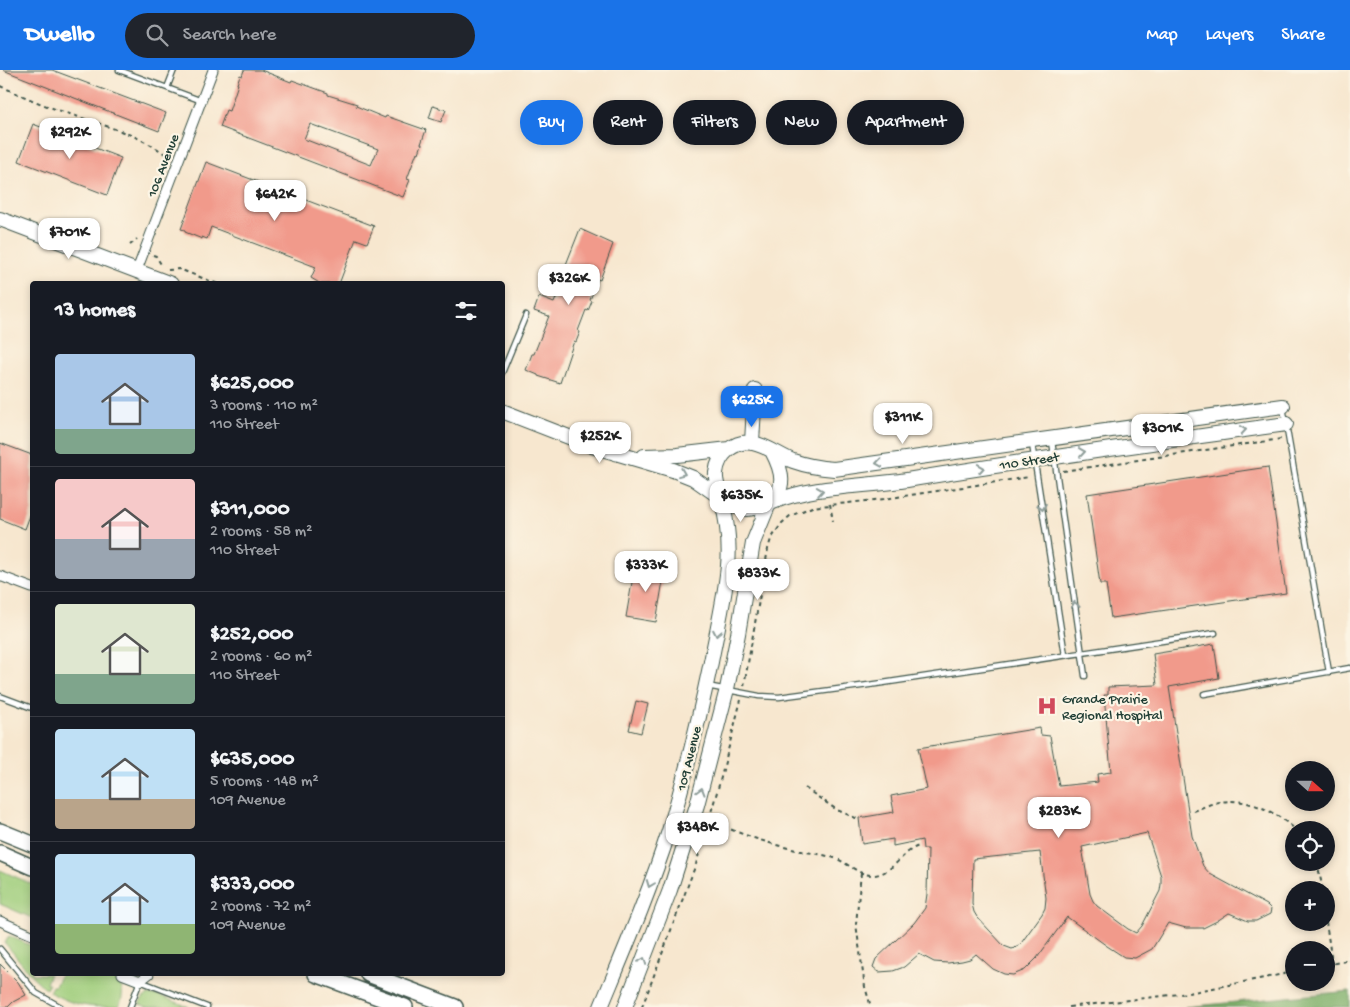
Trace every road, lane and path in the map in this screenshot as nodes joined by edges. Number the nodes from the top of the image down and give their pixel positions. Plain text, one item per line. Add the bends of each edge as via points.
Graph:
1 (119, 70) edge
2 (174, 70) edge
3 (214, 70) edge
4 (0, 86) edge
5 (167, 88) junction
6 (202, 101) junction
7 (169, 157) dead end
8 (0, 220) edge
9 (137, 270) junction
10 (168, 270) dead end
11 (164, 281) edge
12 (210, 281) edge
13 (526, 315) dead end
14 (505, 366) edge
15 (755, 390) dead end
16 (1283, 406) joint
17 (505, 412) edge
18 (1288, 431) junction
19 (1051, 437) junction
20 (1031, 440) junction
21 (752, 442) junction
22 (729, 449) junction
23 (772, 451) junction
24 (618, 454) junction
25 (1054, 456) junction
26 (1034, 459) junction
27 (1056, 472) junction
28 (1037, 476) junction
29 (721, 498) junction
30 (771, 504) junction
31 (830, 504) junction
32 (833, 521) dead end
33 (0, 576) edge
34 (30, 587) edge
35 (1215, 633) dead end
36 (1082, 653) junction
37 (1065, 655) junction
38 (1350, 668) edge
39 (1329, 672) junction
40 (1085, 676) dead end
41 (706, 686) junction
42 (726, 689) junction
43 (743, 692) junction
44 (1204, 694) dead end
45 (0, 696) edge
46 (30, 707) edge
47 (805, 788) dead end
48 (1193, 811) dead end
49 (858, 819) dead end
50 (709, 820) junction
51 (1285, 821) edge
52 (0, 831) edge
53 (30, 843) edge
54 (919, 846) dead end
55 (0, 853) edge
56 (30, 866) edge
57 (861, 873) junction
58 (0, 921) edge
59 (30, 934) edge
60 (0, 949) edge
61 (1350, 960) edge
62 (1335, 962) edge
63 (1285, 974) edge
64 (321, 976) edge
65 (373, 976) edge
66 (140, 978) edge
67 (61, 1007) edge
68 (130, 1007) edge
69 (208, 1007) edge
70 (405, 1007) edge
71 (455, 1007) edge
72 (602, 1007) edge
73 (625, 1007) edge
74 (642, 1007) edge
75 (871, 1007) edge
76 (1069, 1007) edge

1 - 5 lane
2 - 5 lane
3 - 6 street, 106 Avenue
4 - 7 path via 129,134 152,144
5 - 6 lane
6 - 9 street, 106 Avenue
8 - 9 street
9 - 11 street
10 - 12 path via 179,269
13 - 14 lane
15 - 21 street
16 - 18 lane
16 - 19 street, 110 Street
17 - 24 street
25 -> 18 street, 110 Street
18 - 27 path
18 - 39 lane
19 - 20 street, 110 Street
19 - 25 lane
20 -> 23 street, 110 Street via 834,469 802,464
20 - 26 lane
21 - 22 street
21 - 23 street
22 - 24 street via 655,457
22 - 29 street via 722,455 716,473
23 - 30 street via 781,468 782,480
24 -> 29 street via 692,478
25 - 26 street, 110 Street
25 - 27 lane
26 - 28 lane
30 -> 26 street, 110 Street via 801,494
36 -> 27 lane
28 - 31 path
28 -> 37 lane
29 - 30 street via 747,509
29 -> 41 street, 109 Avenue via 728,533 728,563
30 - 42 street, 109 Avenue via 750,556
31 - 32 path
31 - 43 path via 790,516 771,539
33 - 34 street
35 - 36 lane
36 - 37 lane
36 - 40 lane
37 - 43 lane via 779,697
38 - 39 lane
39 - 44 lane
41 - 42 lane
41 -> 72 street, 109 Avenue via 668,832
42 - 43 lane
73 -> 42 street, 109 Avenue via 684,847 707,772
43 - 50 path
45 - 46 lane
47 - 49 path via 837,810
48 - 51 path via 1232,801 1264,808
50 - 57 path via 772,844 837,859
50 - 74 path via 689,884
52 - 53 main road
54 - 57 path via 884,872 875,875
55 - 56 main road
57 - 75 path via 856,924
58 - 59 street
60 - 67 lane via 36,993
61 - 62 path
63 - 76 path via 1188,993
64 - 70 main road
65 - 71 main road
66 - 68 lane
66 - 69 lane

